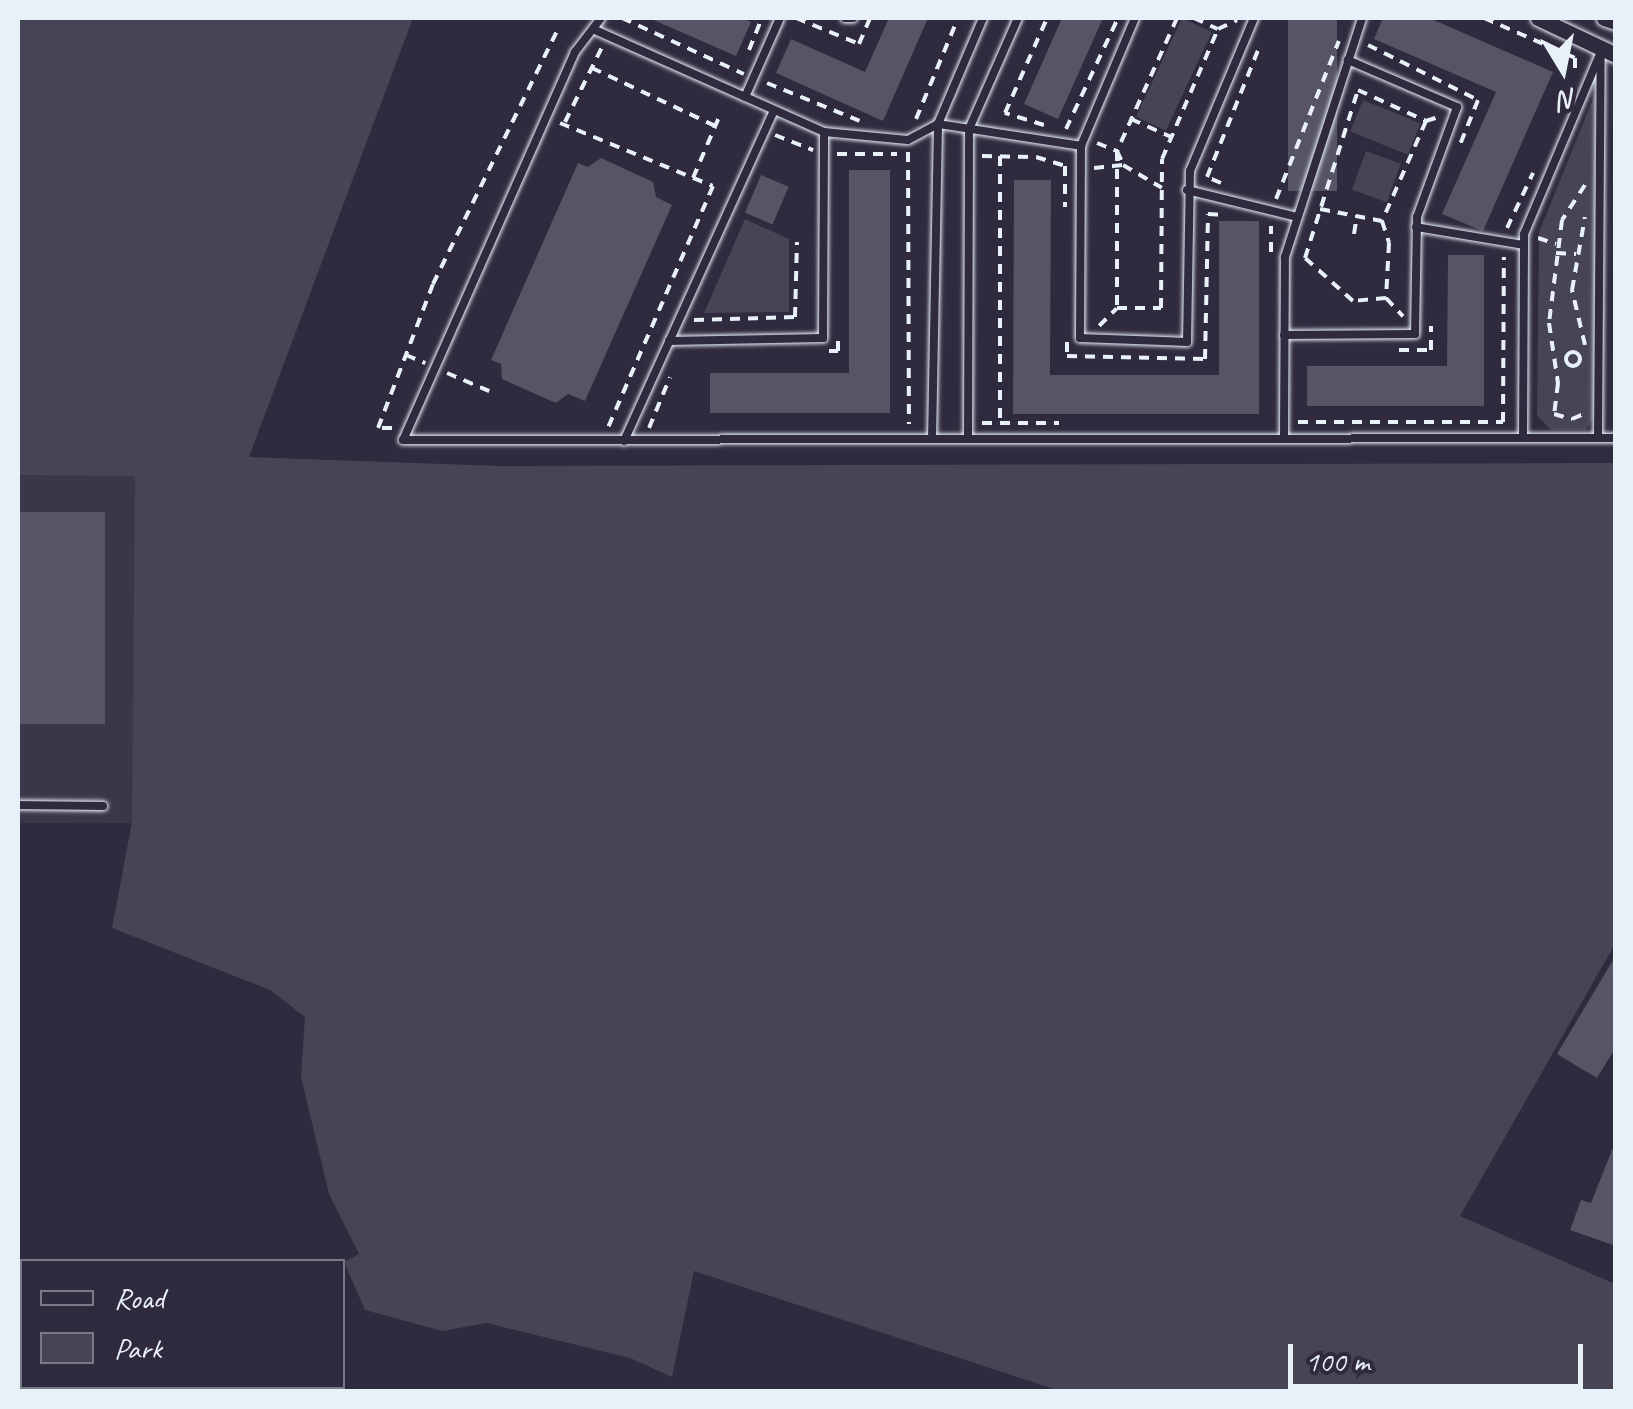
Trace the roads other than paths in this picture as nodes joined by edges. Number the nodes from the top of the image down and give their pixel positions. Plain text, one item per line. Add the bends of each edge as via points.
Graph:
1 (601, 18) edge
2 (780, 18) edge
3 (983, 18) edge
4 (1018, 18) edge
5 (1135, 18) edge
6 (1254, 18) edge
7 (1362, 18) edge
8 (1538, 18) edge
9 (1604, 18) edge
10 (1616, 22) edge
11 (595, 30) junction
12 (1609, 52) edge
13 (1348, 60) junction
14 (746, 97) junction
15 (774, 110) junction
16 (938, 124) junction
17 (969, 129) junction
18 (824, 132) junction
19 (1082, 142) junction
20 (1187, 190) junction
21 (1296, 217) junction
22 (1416, 227) junction
23 (1524, 245) junction
24 (1284, 335) junction
25 (669, 341) junction
26 (1284, 437) junction
27 (968, 438) junction
28 (1523, 438) junction
29 (1598, 438) junction
30 (1616, 438) edge
31 (932, 439) junction
32 (624, 441) junction
33 (18, 805) edge
34 (103, 806) dead end

1 - 11 lane
2 - 14 lane
3 - 16 lane
4 - 17 lane
5 - 19 lane
6 - 20 lane via 1194,155
7 - 13 lane
8 - 12 street
9 - 10 street
11 - 14 lane
11 - 32 lane via 575,52 402,440
12 - 23 lane
12 - 29 lane
13 - 21 lane
13 - 22 lane via 1457,107
14 - 15 lane
15 - 18 lane
15 - 25 lane
16 - 17 lane
16 - 18 lane via 908,140
16 - 31 lane
17 - 19 lane
17 - 27 lane
18 - 25 lane via 824,338
19 - 20 lane via 1080,338 1187,342
20 - 21 lane
21 - 24 lane via 1285,258
22 - 23 lane
22 - 24 lane via 1415,334
23 - 28 lane
24 - 26 lane
25 - 32 lane
26 - 27 lane
26 - 28 lane
27 - 31 lane
28 - 29 lane
29 - 30 lane
31 - 32 lane
33 - 34 lane

